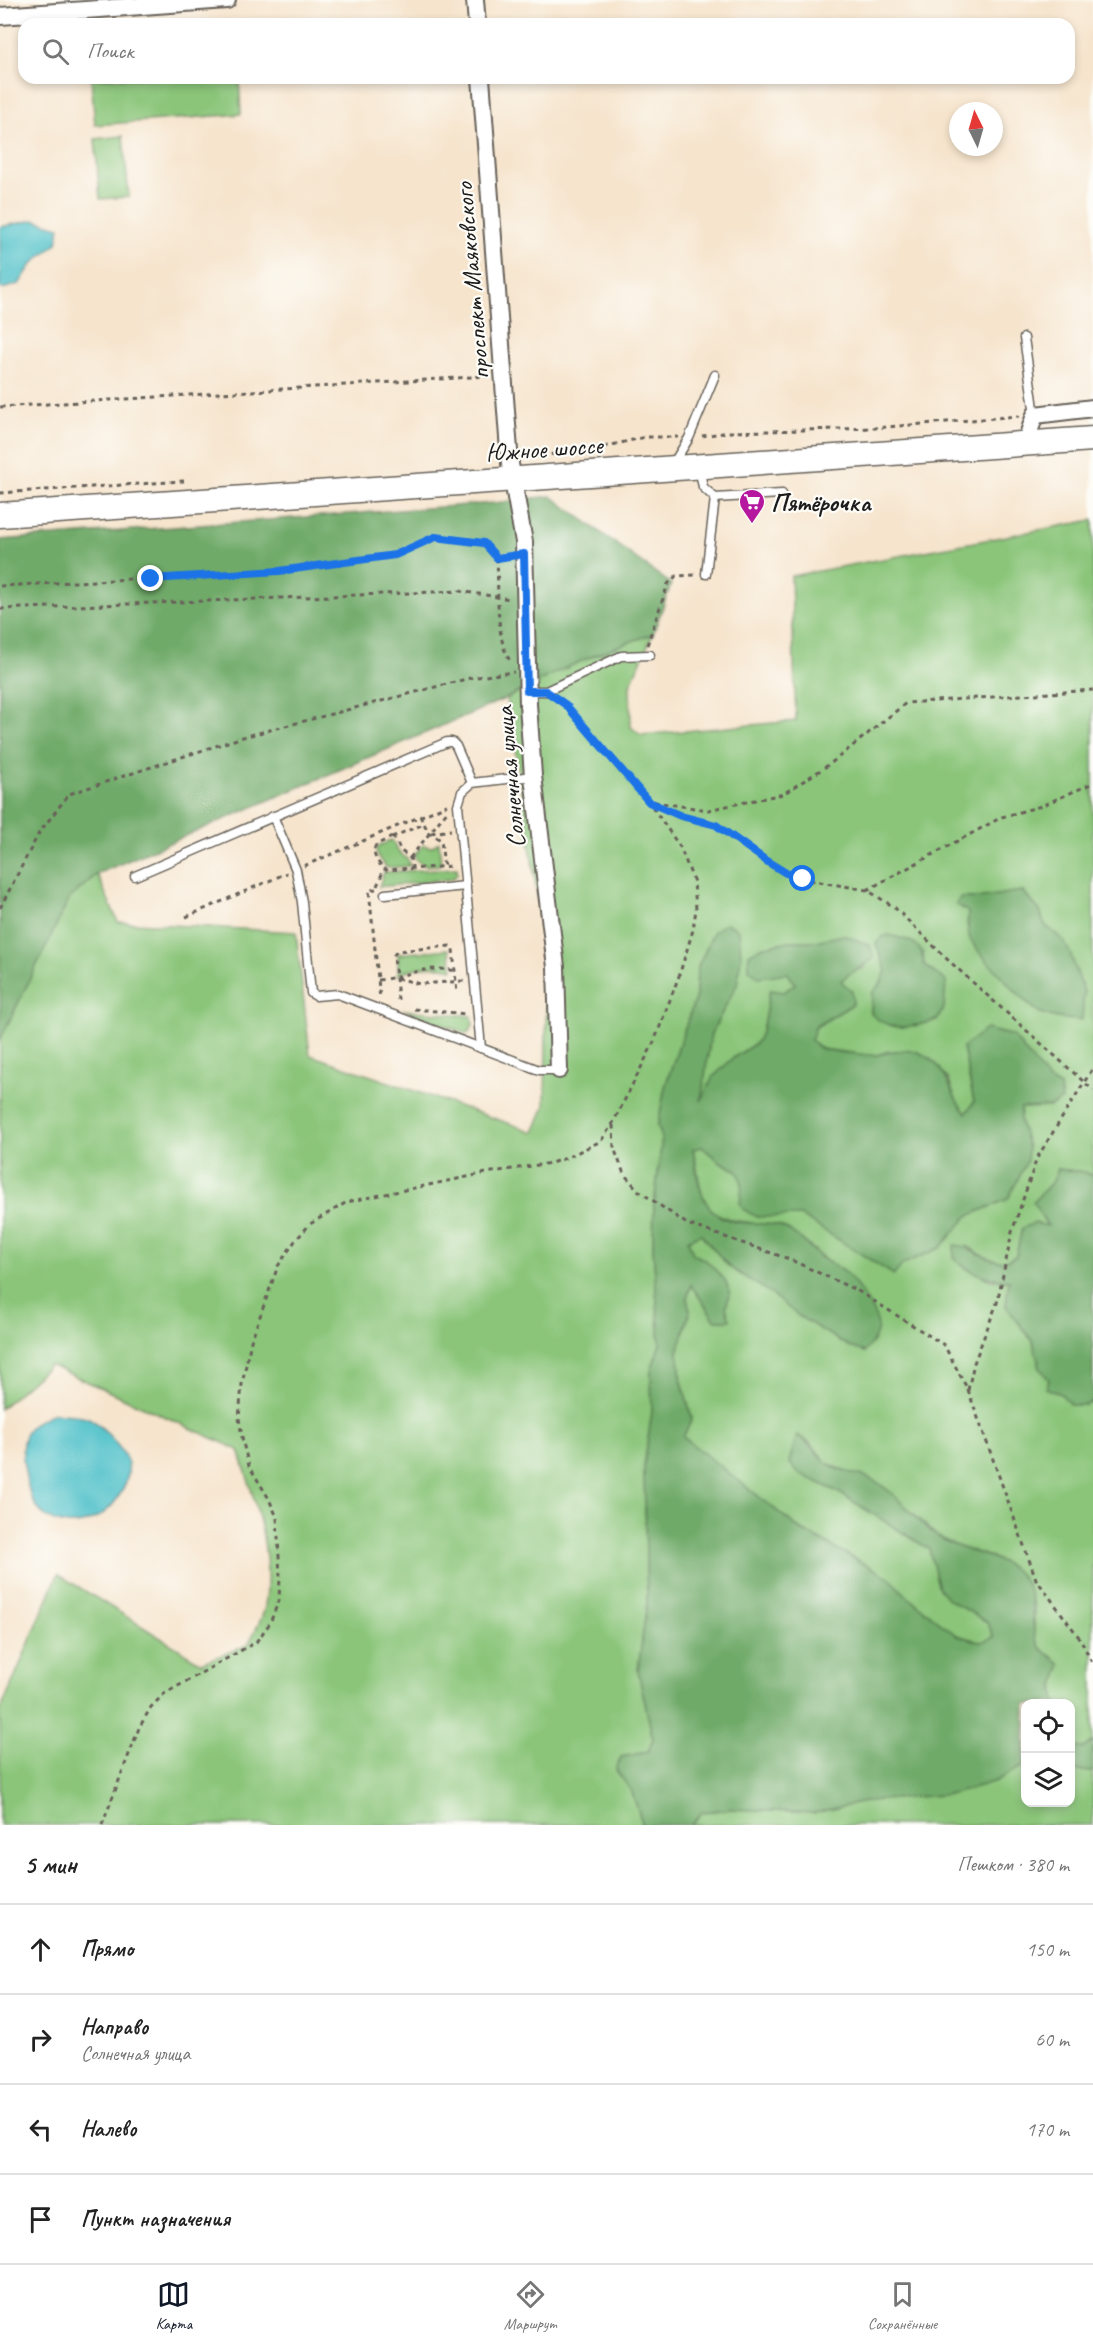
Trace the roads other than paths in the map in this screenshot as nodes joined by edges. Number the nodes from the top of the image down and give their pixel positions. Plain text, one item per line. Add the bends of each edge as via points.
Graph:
1 (227, 0) edge
2 (475, 0) edge
3 (57, 6) edge
4 (0, 16) edge
5 (476, 18) edge
6 (481, 84) edge
7 (1024, 338) dead end
8 (716, 375) dead end
9 (1093, 408) edge
10 (1035, 415) junction
11 (1093, 439) edge
12 (1025, 444) junction
13 (699, 467) junction
14 (670, 469) junction
15 (512, 472) junction
16 (782, 494) dead end
17 (716, 498) junction
18 (0, 515) edge
19 (706, 574) road end
20 (650, 654) dead end
21 (527, 691) junction
22 (533, 777) junction
23 (472, 783) junction
24 (273, 816) junction
25 (135, 876) dead end
26 (466, 886) junction
27 (386, 891) road end
28 (481, 1048) junction
29 (559, 1070) joint

1 - 3 street
2 - 5 street
3 - 4 street
6 - 15 street, проспект Маяковского
7 - 10 lane
8 - 14 lane via 689,438
9 - 10 street
10 - 12 street
11 - 12 street, Южное шоссе
12 - 13 street, Южное шоссе
13 - 14 street, Южное шоссе
13 - 17 lane via 703,487
14 - 15 street, Южное шоссе
15 - 18 street, Южное шоссе
15 - 21 street, Солнечная улица via 524,554
16 - 17 lane
17 - 19 lane
20 - 21 lane via 621,656 546,691
21 - 22 street, Солнечная улица
22 - 23 lane
22 - 29 street, Солнечная улица via 556,967
23 - 24 lane via 456,746 447,742
23 - 26 lane via 462,792 458,805
24 - 25 lane
24 - 28 lane via 296,870 311,993 338,994
26 - 27 lane
26 - 28 lane
28 - 29 lane via 539,1070

